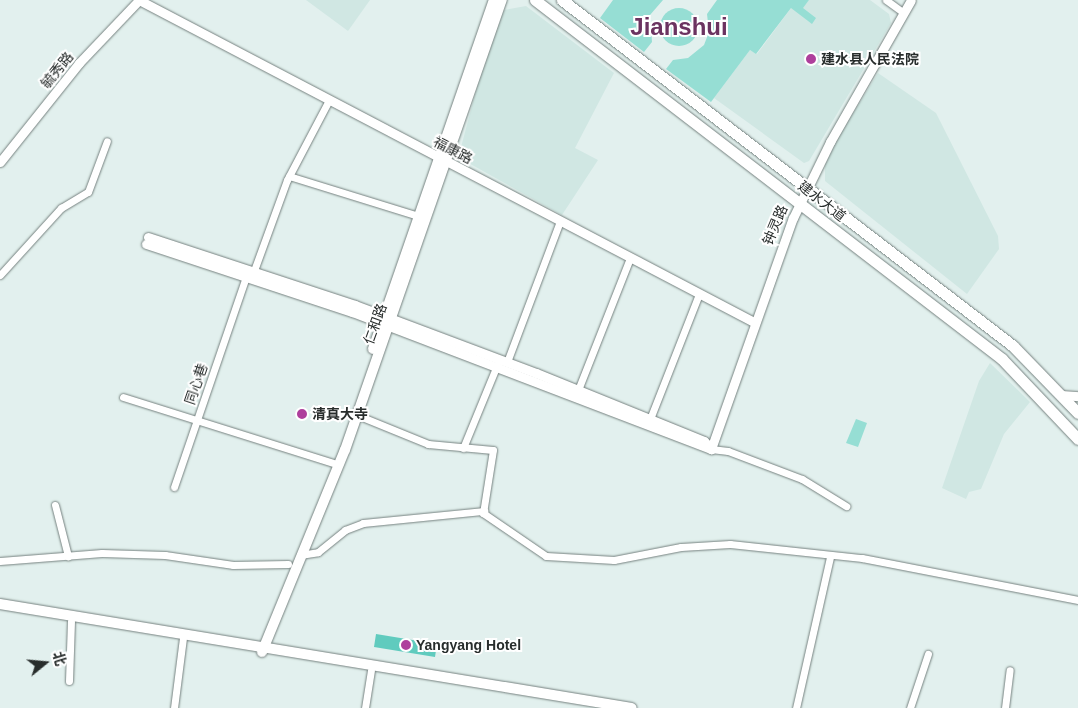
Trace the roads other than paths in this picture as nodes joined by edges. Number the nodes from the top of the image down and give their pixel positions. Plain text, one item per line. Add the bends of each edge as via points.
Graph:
1 (139, 0) edge
2 (494, 0) edge
3 (502, 0) edge
4 (535, 0) edge
5 (562, 0) edge
6 (886, 0) edge
7 (911, 0) edge
8 (904, 13) junction
9 (329, 100) junction
10 (107, 141) dead end
11 (441, 159) junction
12 (0, 162) edge
13 (289, 176) junction
14 (807, 187) junction
15 (800, 202) junction
16 (418, 216) junction
17 (560, 221) junction
18 (147, 240) dead end
19 (630, 258) junction
20 (0, 275) edge
21 (250, 275) junction
22 (699, 294) junction
23 (387, 321) junction
24 (754, 322) junction
25 (507, 362) junction
26 (497, 365) junction
27 (578, 390) junction
28 (1062, 395) junction
29 (1078, 396) edge
30 (123, 397) dead end
31 (1078, 413) edge
32 (357, 415) junction
33 (650, 419) junction
34 (197, 421) junction
35 (1078, 439) edge
36 (463, 448) junction
37 (711, 449) junction
38 (333, 463) junction
39 (174, 487) dead end
40 (56, 505) dead end
41 (846, 506) dead end
42 (484, 511) junction
43 (68, 556) junction
44 (298, 556) junction
45 (830, 557) junction
46 (0, 561) edge
47 (288, 564) junction
48 (1078, 600) edge
49 (0, 604) edge
50 (0, 611) edge
51 (71, 621) junction
52 (184, 635) junction
53 (260, 648) junction
54 (928, 654) dead end
55 (371, 670) junction
56 (1010, 670) dead end
57 (69, 682) dead end
58 (174, 708) edge
59 (365, 708) edge
60 (591, 708) edge
61 (632, 708) edge
62 (796, 708) edge
63 (910, 708) edge
64 (1005, 708) edge

1 - 9 street, 福康路
1 - 12 street, 毓秀路 via 78,63
2 - 11 main road, 仁和路
3 - 11 main road, 仁和路
4 - 15 main road, 建水大道
5 - 14 main road, 建水大道
6 - 8 street
7 - 8 street, 钟灵路
8 - 14 street, 钟灵路
9 - 11 street, 福康路
9 - 13 street, 同心巷
10 - 20 street via 88,192 61,208
11 - 16 main road, 仁和路
11 - 17 street, 福康路
11 - 23 main road, 仁和路
13 - 16 street
13 - 21 street, 同心巷
14 - 15 street, 钟灵路
14 - 28 main road, 建水大道 via 1012,346
15 - 24 street, 钟灵路
15 - 35 main road, 建水大道 via 1002,358
16 - 23 main road, 仁和路
17 - 19 street, 福康路
17 - 25 street
18 - 21 street
19 - 22 street, 福康路
19 - 27 street
21 - 23 street
21 - 34 street, 同心巷
22 - 24 street, 福康路
22 - 33 street
23 - 25 street
23 - 26 street
23 - 32 main road, 仁和路
23 - 38 main road, 仁和路
24 - 37 street, 钟灵路
25 - 27 street
26 - 36 street
26 - 37 street
27 - 33 street
28 - 29 street
28 - 31 main road, 建水大道
30 - 34 street
32 - 36 street via 428,444
32 - 44 main road, 仁和路
33 - 37 street via 704,441
34 - 38 street, 同心巷
34 - 39 street
36 - 42 street via 494,452
37 - 41 street via 728,451 802,479
38 - 47 main road, 仁和路
40 - 43 street
42 - 44 street via 363,523 345,530 318,552
42 - 45 street via 538,553 563,559 614,560 681,547 730,544
43 - 46 street
43 - 47 street via 155,554 221,564
44 - 53 main road, 仁和路
45 - 48 street via 862,558
45 - 62 street
47 - 53 main road, 仁和路
49 - 52 main road
50 - 51 main road
51 - 52 main road
51 - 57 street
52 - 53 main road
52 - 58 street
53 - 55 main road
53 - 61 main road
54 - 63 street
55 - 59 street
55 - 60 main road
56 - 64 street

